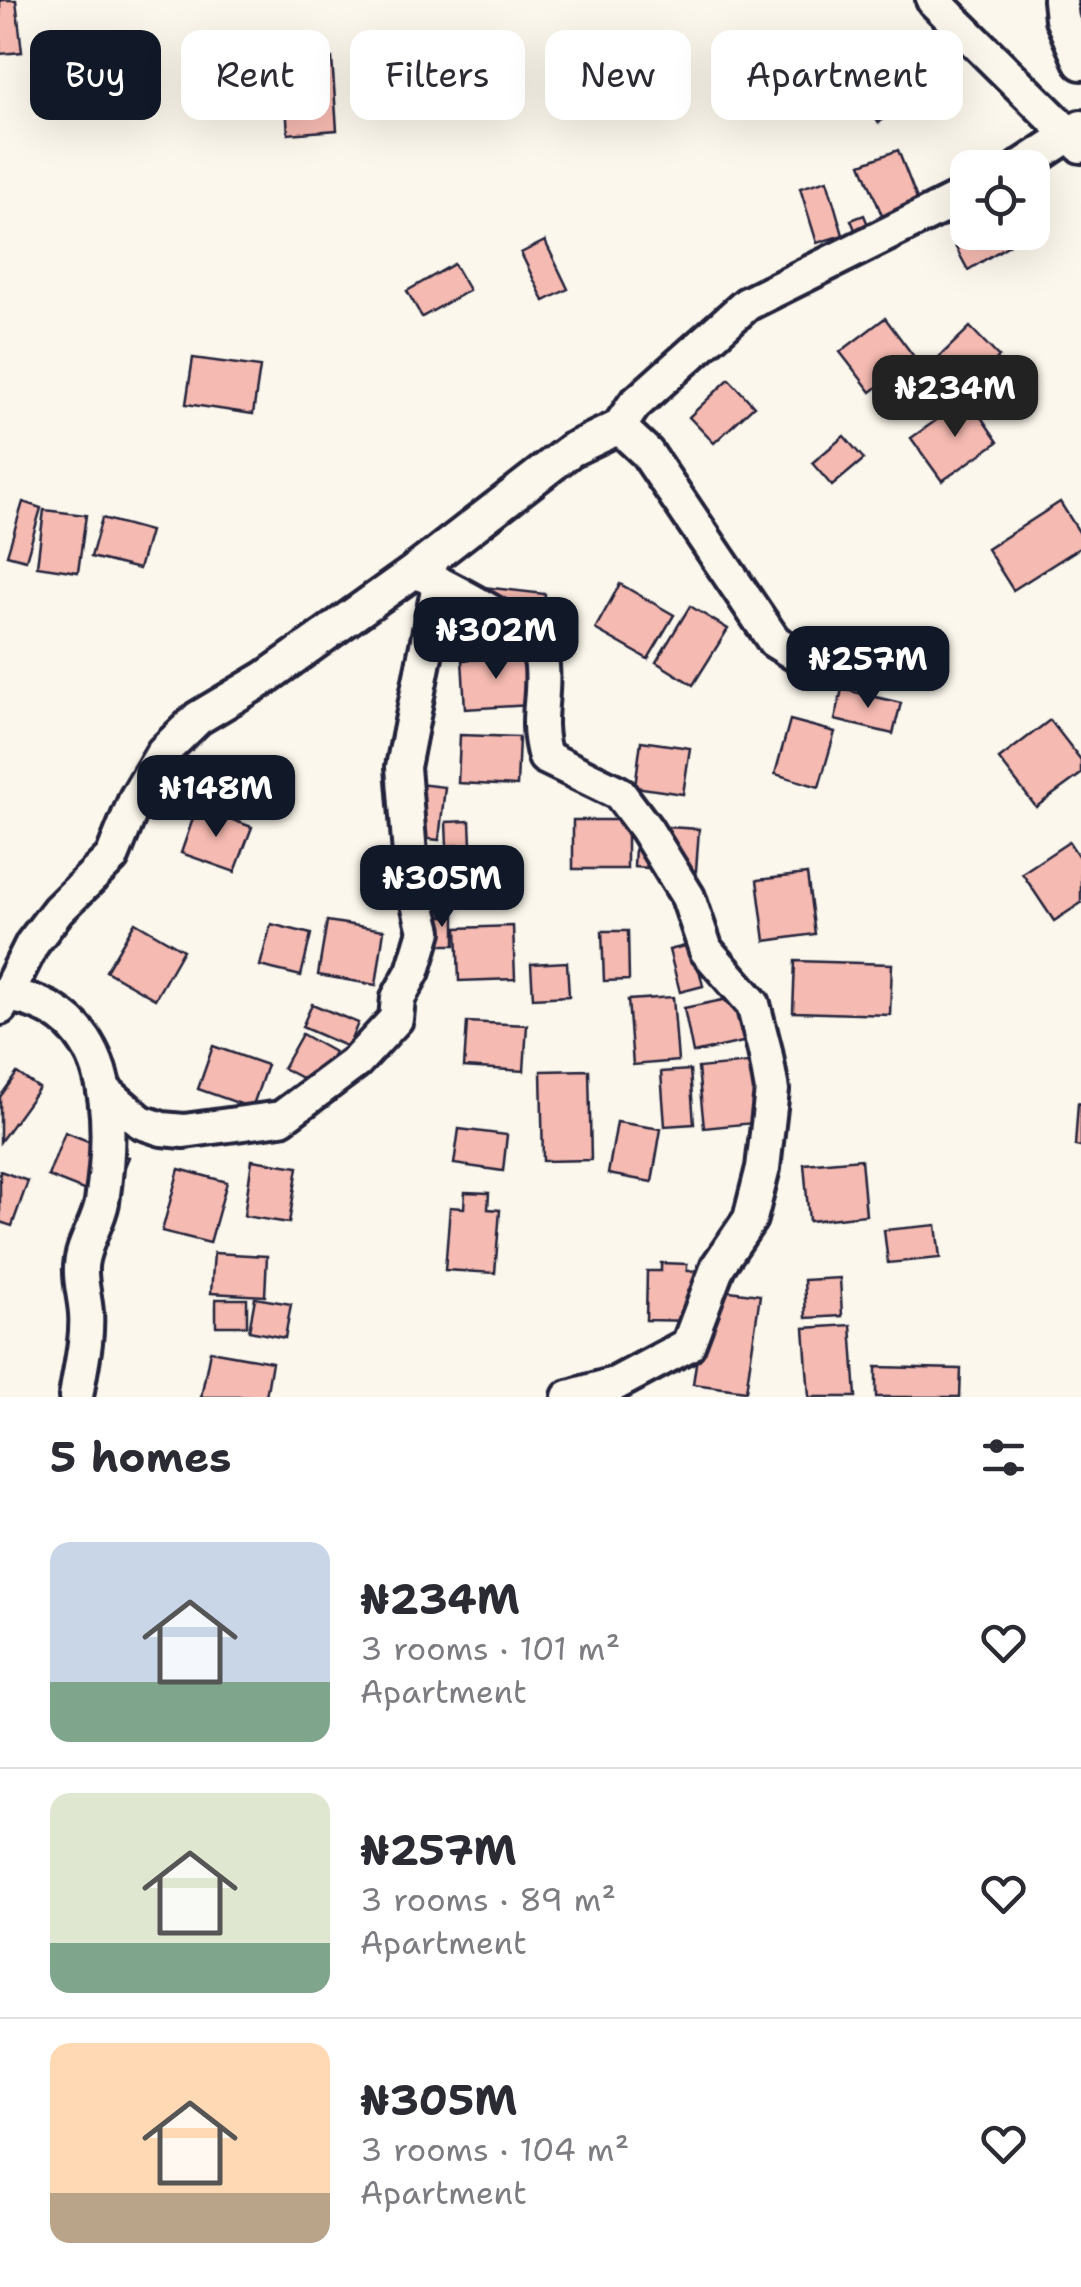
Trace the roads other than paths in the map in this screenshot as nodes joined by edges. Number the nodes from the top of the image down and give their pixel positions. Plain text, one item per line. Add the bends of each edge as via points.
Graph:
1 (933, 0) edge
2 (1060, 0) edge
3 (1081, 63) edge
4 (1077, 136) edge
5 (1050, 151) edge
6 (950, 203) edge
7 (619, 426) junction
8 (428, 578) junction
9 (819, 670) dead end
10 (3, 1001) edge
11 (104, 1090) junction
12 (76, 1397) edge
13 (569, 1397) edge

1 - 4 street
2 - 3 street
4 - 5 street
6 - 7 street via 747,304
7 - 8 street via 571,450
7 - 9 street via 647,453 774,641
8 - 10 street via 198,718 163,752 112,857 32,944
8 - 11 street via 403,768 412,880 425,931 396,1019 356,1062 281,1118 162,1129 141,1122
8 - 13 street via 524,634 542,662 537,728 545,757 619,793 646,829 688,896 706,950 753,1004 772,1090 750,1219 718,1266 688,1345 616,1384
10 - 11 street via 34,999 66,1016 95,1052
11 - 12 street via 101,1204 80,1266 87,1317

